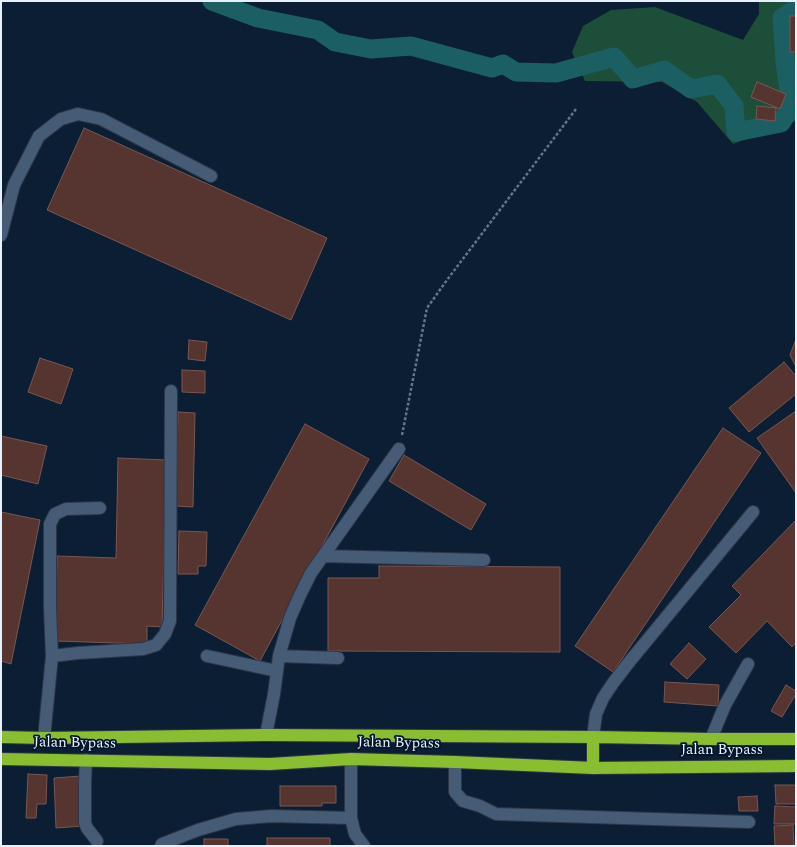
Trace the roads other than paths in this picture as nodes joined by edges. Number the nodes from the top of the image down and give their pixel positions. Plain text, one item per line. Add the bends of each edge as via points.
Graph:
1 (210, 176) dead end
2 (1, 235) edge
3 (171, 391) dead end
4 (399, 449) road end
5 (100, 508) dead end
6 (753, 512) dead end
7 (324, 556) junction
8 (484, 560) dead end
9 (52, 656) junction
10 (207, 656) dead end
11 (279, 656) junction
12 (338, 658) dead end
13 (748, 664) dead end
14 (277, 671) junction
15 (266, 735) junction
16 (1, 737) edge
17 (593, 737) junction
18 (44, 738) junction
19 (711, 739) junction
20 (796, 739) edge
21 (351, 759) junction
22 (1, 760) edge
23 (86, 760) junction
24 (455, 762) junction
25 (796, 766) edge
26 (592, 768) junction
27 (352, 818) junction
28 (749, 822) dead end
29 (97, 841) dead end
30 (161, 846) edge
31 (364, 846) edge

1 - 2 lane via 101,119 78,114 62,119 39,136 14,185
3 - 9 lane via 170,621 165,634 156,645 143,649
4 - 7 lane
5 - 9 lane via 66,509 56,514 50,524
6 - 17 lane via 630,661 603,698 596,714
7 - 8 lane
7 - 11 lane via 300,595
9 - 18 lane
10 - 14 lane
11 - 12 lane
11 - 14 lane
13 - 19 lane via 725,705
14 - 15 lane
15 - 17 highway, Jalan Bypass
15 - 18 highway, Jalan Bypass
16 - 18 highway, Jalan Bypass
17 - 19 highway, Jalan Bypass
17 - 26 highway
19 - 20 highway, Jalan Bypass
21 - 23 highway, Jalan Bypass via 270,764
21 - 24 highway, Jalan Bypass
21 - 27 lane
22 - 23 highway, Jalan Bypass
23 - 29 lane via 85,818 87,828
24 - 26 highway, Jalan Bypass
24 - 28 lane via 455,792 463,801 496,814
25 - 26 highway, Jalan Bypass
27 - 30 lane via 271,816 236,819 198,830
27 - 31 lane via 356,834

